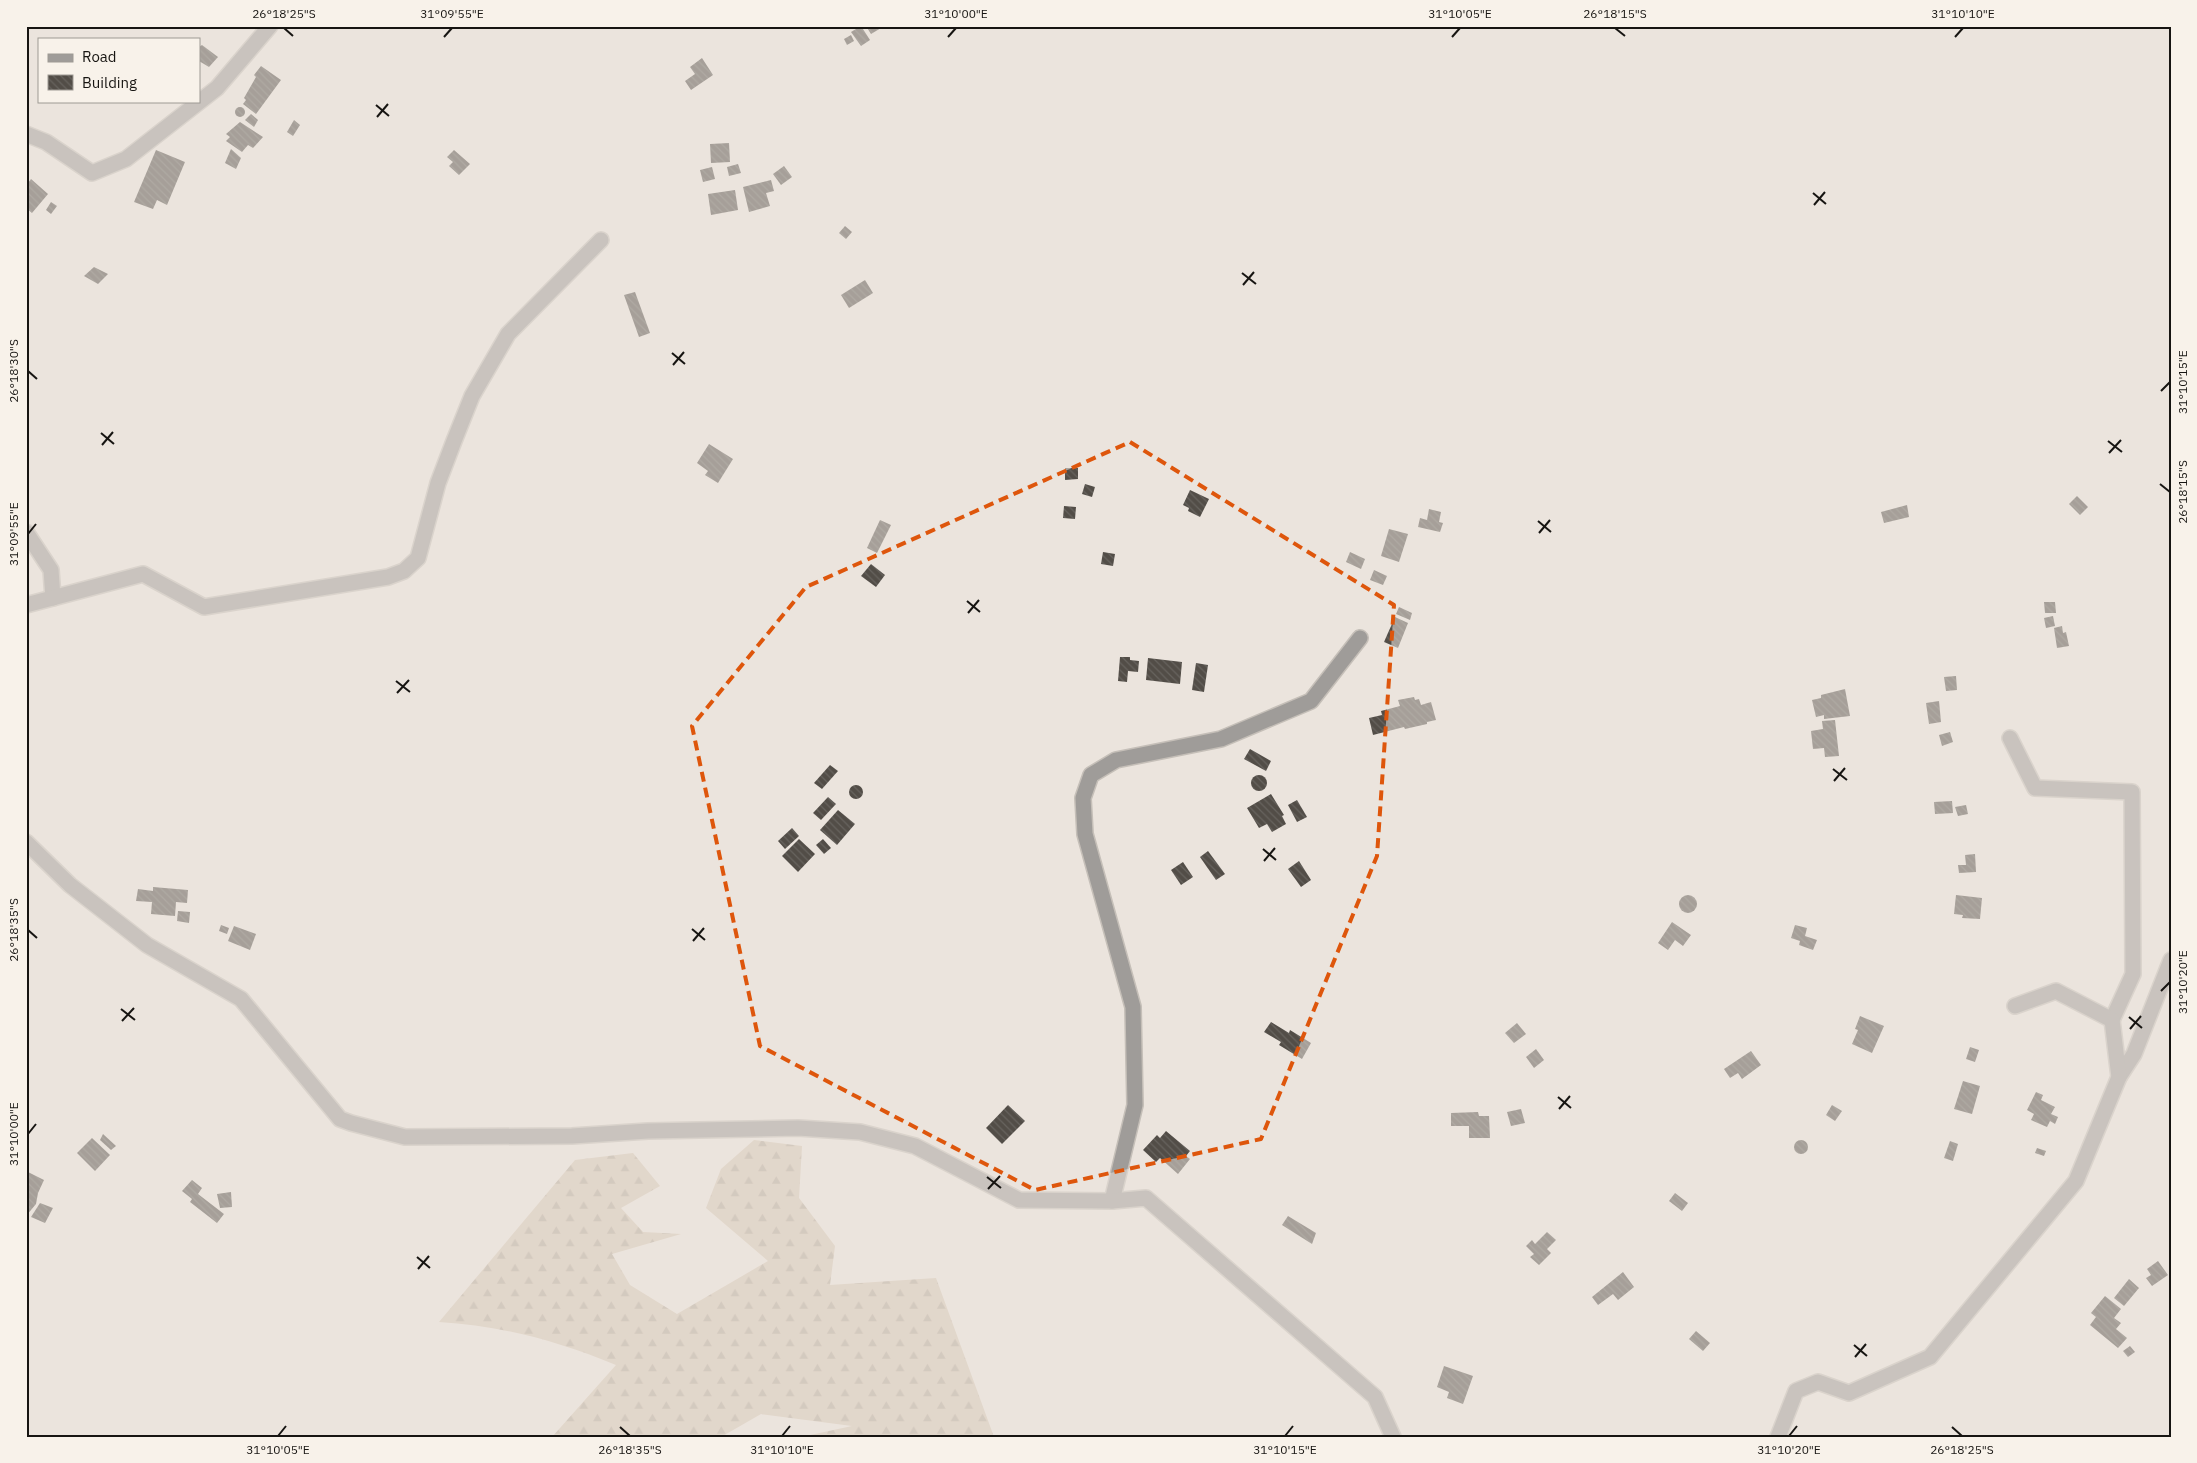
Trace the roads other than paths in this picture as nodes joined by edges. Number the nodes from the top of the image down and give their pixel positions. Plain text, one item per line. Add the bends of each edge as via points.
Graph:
1 (270, 26) edge
2 (200, 101) edge
3 (199, 102) edge
4 (26, 134) edge
5 (601, 240) dead end
6 (26, 532) edge
7 (53, 598) junction
8 (26, 605) edge
9 (1360, 638) dead end
10 (2010, 738) dead end
11 (26, 842) edge
12 (2171, 960) edge
13 (2015, 1006) dead end
14 (2112, 1020) junction
15 (2119, 1077) junction
16 (1112, 1201) junction
17 (1393, 1437) edge
18 (1778, 1437) edge

1 - 2 street via 217,88
3 - 4 street via 126,158 92,173 46,142
5 - 7 street via 508,334 472,396 438,483 418,558 404,570 388,577 204,607 144,574
6 - 7 street via 51,570
7 - 8 street
9 - 16 street via 1311,701 1221,738 1116,760 1091,776 1083,798 1085,834 1133,1007 1135,1105
10 - 14 street via 2035,788 2132,792 2133,974
11 - 16 street via 70,885 147,945 241,999 340,1119 351,1123 404,1137 572,1136 798,1128 860,1132 915,1146 1019,1200
12 - 15 street via 2134,1054
13 - 14 street via 2056,991
14 - 15 street
15 - 18 street via 2076,1181 1930,1357 1849,1394 1818,1382 1796,1390
16 - 17 street via 1146,1198 1374,1397

